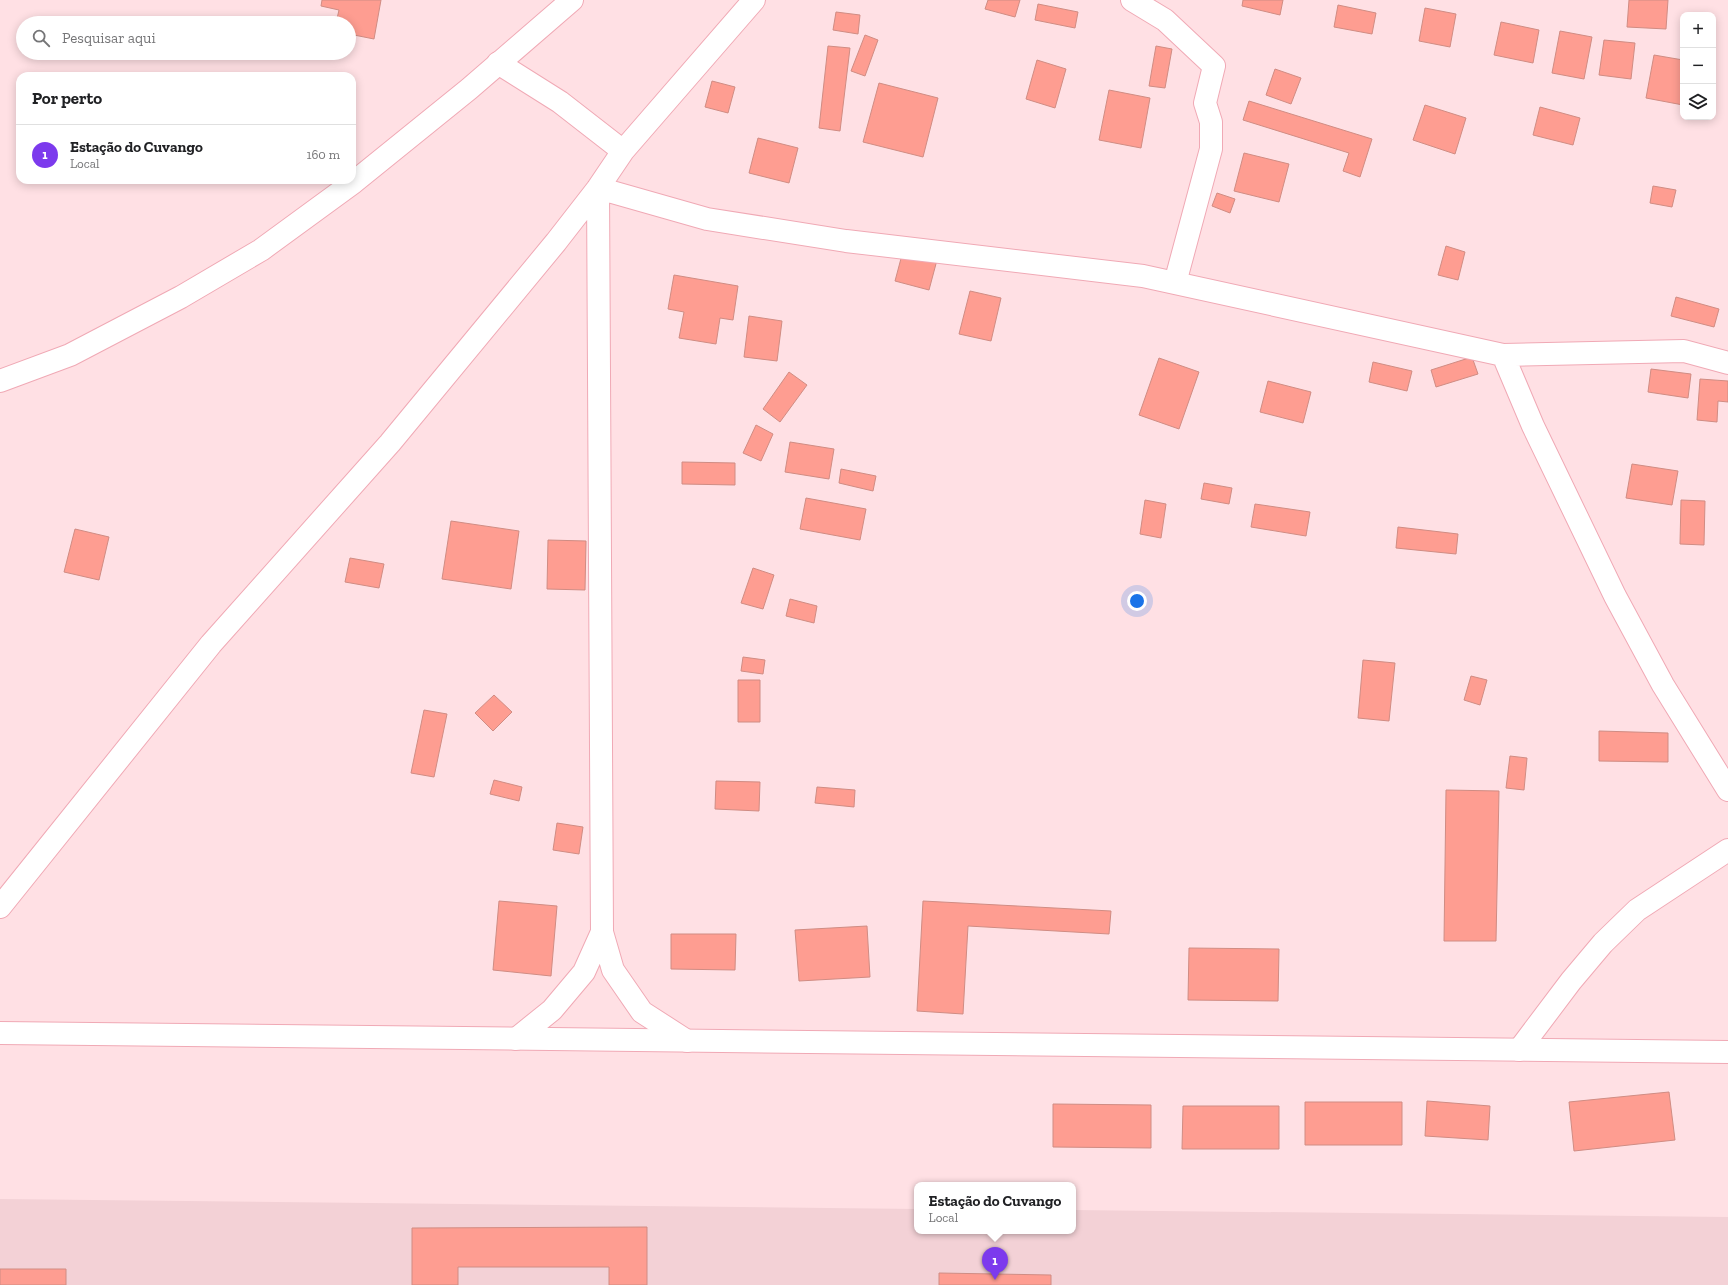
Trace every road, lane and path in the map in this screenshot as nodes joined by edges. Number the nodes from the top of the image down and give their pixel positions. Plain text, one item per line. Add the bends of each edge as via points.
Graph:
1 (572, 0) edge
2 (754, 0) edge
3 (1132, 0) edge
4 (498, 63) junction
5 (623, 151) junction
6 (356, 180) edge
7 (351, 184) edge
8 (598, 188) junction
9 (1175, 283) junction
10 (1503, 355) junction
11 (1728, 363) edge
12 (0, 381) edge
13 (1728, 790) edge
14 (1728, 850) edge
15 (0, 907) edge
16 (602, 932) junction
17 (0, 1033) edge
18 (516, 1039) junction
19 (687, 1041) junction
20 (1519, 1050) junction
21 (1728, 1052) edge

1 - 4 street
2 - 5 street
3 - 9 street via 1165,20 1214,66 1204,103 1211,122 1211,149
4 - 5 street via 560,102
4 - 6 street
5 - 8 street
7 - 12 street via 261,250 181,297 70,356
8 - 9 street via 707,219 846,241 1143,276
8 - 15 street via 390,443 211,644
8 - 16 street
9 - 10 street
10 - 11 street via 1684,351
10 - 13 street via 1533,426 1615,596 1663,685
14 - 20 street via 1637,910 1603,943
16 - 18 street via 584,972 552,1010
16 - 19 street via 613,970 642,1012
17 - 18 street
18 - 19 street
19 - 20 street
20 - 21 street

